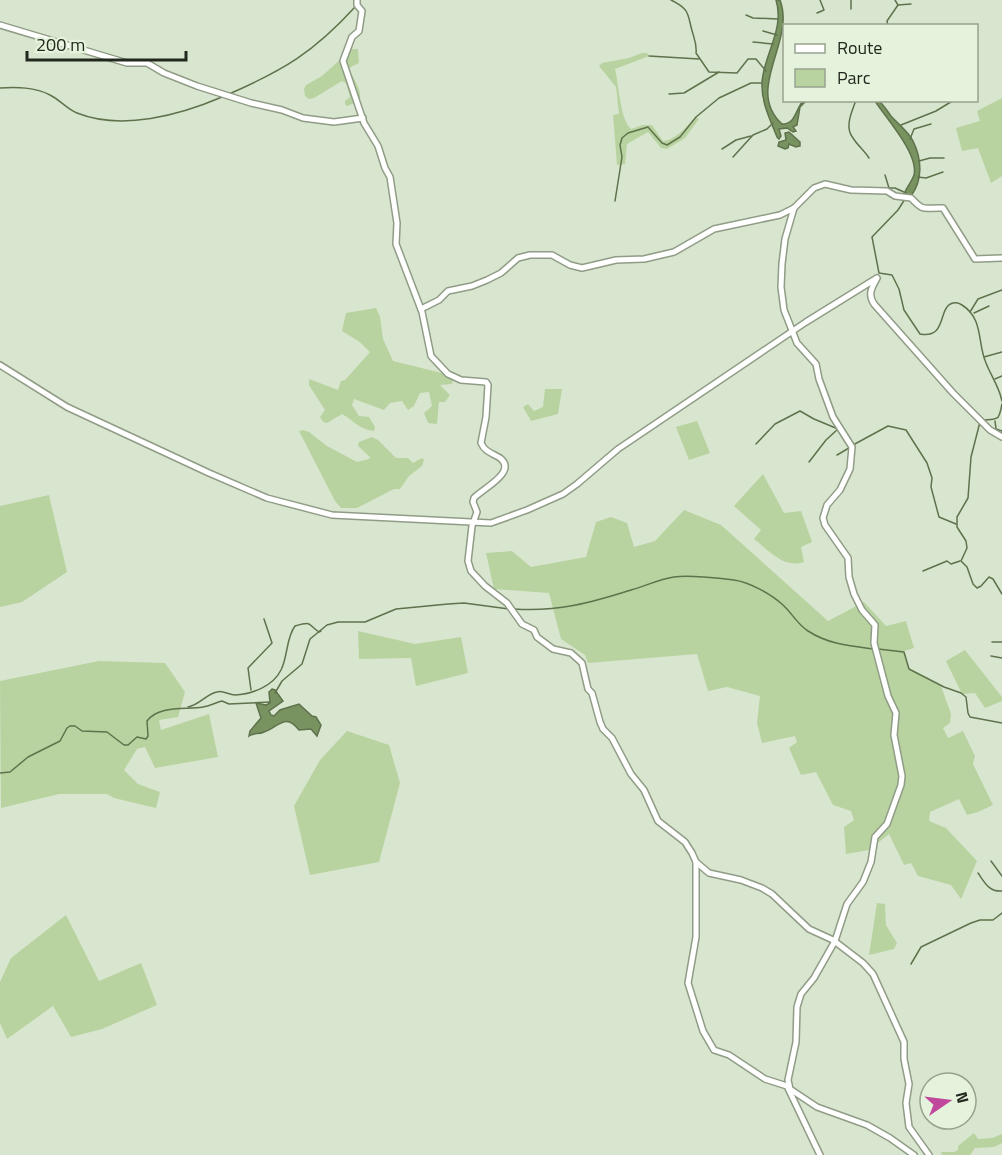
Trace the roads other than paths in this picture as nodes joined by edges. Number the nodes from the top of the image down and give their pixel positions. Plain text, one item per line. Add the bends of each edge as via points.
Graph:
1 (357, 0) edge
2 (0, 25) edge
3 (363, 118) junction
4 (794, 207) junction
5 (1002, 258) edge
6 (421, 309) junction
7 (791, 332) junction
8 (0, 365) edge
9 (1002, 437) edge
10 (473, 524) junction
11 (696, 862) junction
12 (835, 941) junction
13 (790, 1089) junction
14 (820, 1155) edge
15 (914, 1155) edge
16 (929, 1155) edge

1 - 3 street via 362,11 359,31 352,37 343,61
2 - 3 street via 127,63 147,63 197,86 303,118 334,122
3 - 6 street via 390,177 398,250
4 - 5 street via 809,192 825,184 886,191 911,198 920,208 943,208 975,259
4 - 6 street via 780,215 714,229 681,249 644,259 616,260 582,268 552,255 519,258 501,273 448,291
4 - 7 street via 785,239 781,287
6 - 10 street via 429,349 437,364 461,380 488,385 481,443 502,460 504,471 474,498 477,512
7 - 9 street via 877,278 870,298 874,304 953,393
7 - 10 street via 618,449 563,494 491,523
7 - 12 street via 816,364 833,417 852,447 850,469 823,518 848,558 854,594 875,625 874,643 896,713 894,735 902,776 887,824 875,837 871,862 847,904
8 - 10 street via 67,407 267,498 332,516
10 - 11 street via 468,561 471,571 537,637 554,649 570,652 582,663 603,729 644,790 658,821 685,842
11 - 12 street via 709,873 762,888 809,928
11 - 13 street via 696,937 688,983 702,1031 714,1050
12 - 13 street via 799,1000
12 - 16 street via 863,963 880,987 904,1042 909,1127
13 - 14 street
13 - 15 street via 817,1107 867,1125

